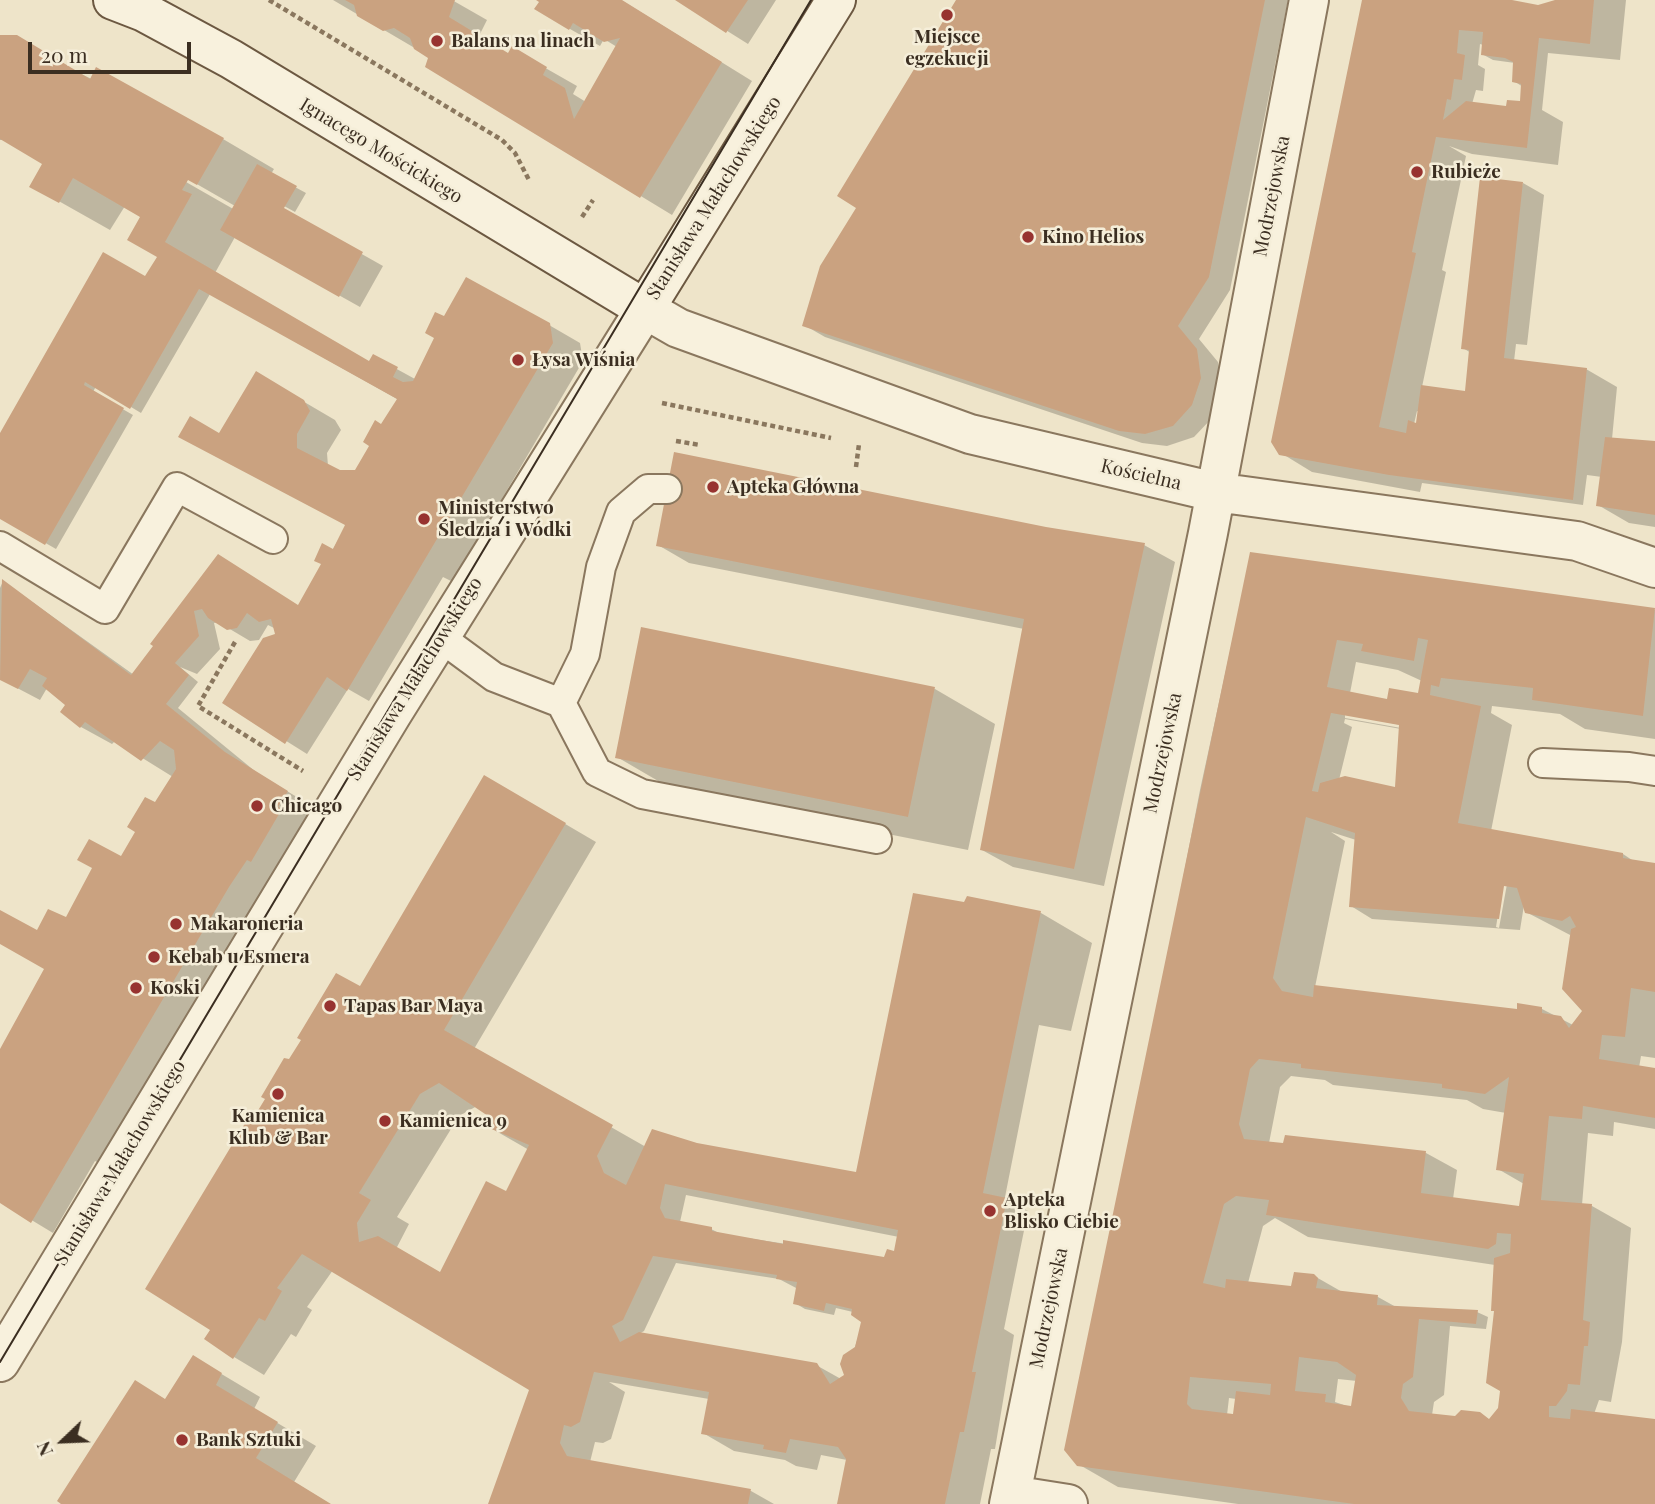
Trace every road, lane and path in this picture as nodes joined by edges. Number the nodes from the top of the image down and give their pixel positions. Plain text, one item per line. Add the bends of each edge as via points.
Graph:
1 (114, 0) edge
2 (269, 0) edge
3 (836, 0) edge
4 (1309, 0) edge
5 (525, 172) dead end
6 (645, 309) junction
7 (662, 403) dead end
8 (833, 438) dead end
9 (677, 441) dead end
10 (846, 441) dead end
11 (700, 445) dead end
12 (856, 467) dead end
13 (667, 489) dead end
14 (1214, 492) junction
15 (273, 539) dead end
16 (0, 546) edge
17 (1655, 569) edge
18 (441, 638) junction
19 (236, 642) dead end
20 (561, 703) junction
21 (1543, 763) dead end
22 (1655, 771) edge
23 (308, 775) dead end
24 (877, 839) dead end
25 (0, 1362) edge
26 (1010, 1499) edge
27 (1068, 1504) edge

1 - 6 street, Ignacego Mościckiego via 231,59
2 - 5 path via 502,140
3 - 6 street, Stanisława Małachowskiego
4 - 14 street, Modrzejowska
6 - 14 street, Kościelna via 678,328 970,434
6 - 18 street, Stanisława Małachowskiego
7 - 8 path
9 - 11 path
10 - 12 path via 859,444
13 - 20 lane via 648,489 621,512 601,567 585,654
14 - 17 street, Kościelna via 1577,541
14 - 26 street, Modrzejowska
15 - 16 lane via 177,487 105,609
18 - 20 lane via 494,677
18 - 25 street, Stanisława Małachowskiego
19 - 23 path via 198,706
20 - 24 lane via 597,772 642,794
21 - 22 lane
26 - 27 street

